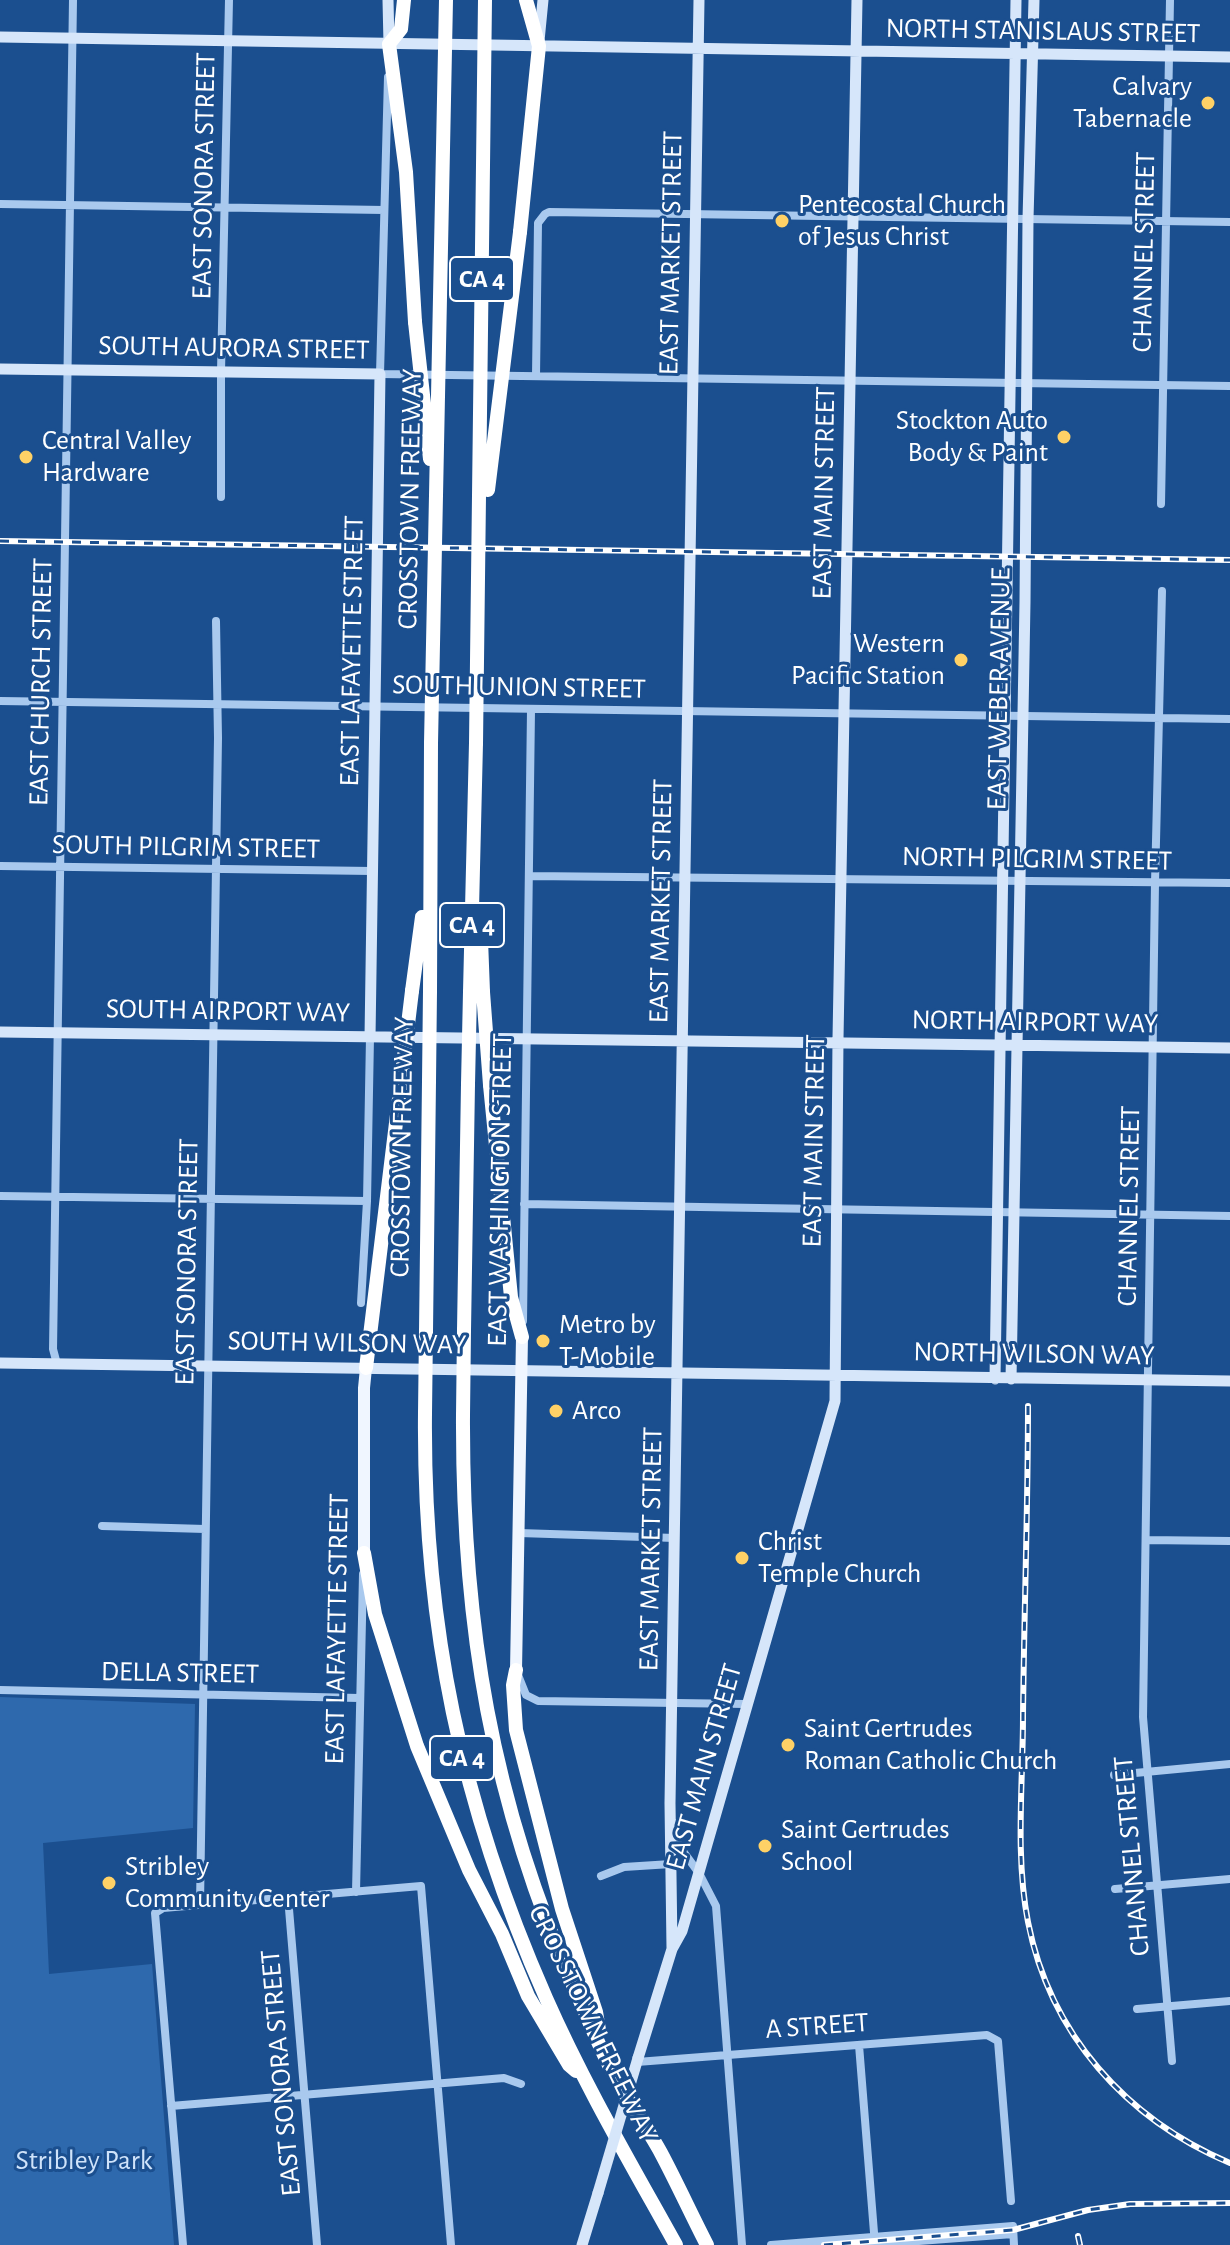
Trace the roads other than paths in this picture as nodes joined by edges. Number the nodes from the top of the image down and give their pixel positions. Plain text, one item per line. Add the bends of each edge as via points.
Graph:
1 (73, 0) edge
2 (229, 0) edge
3 (388, 0) edge
4 (404, 0) edge
5 (446, 0) edge
6 (485, 0) edge
7 (526, 0) edge
8 (543, 0) edge
9 (699, 0) edge
10 (857, 0) edge
11 (1016, 0) edge
12 (1034, 0) edge
13 (1170, 0) edge
14 (0, 37) edge
15 (72, 38) junction
16 (229, 41) junction
17 (389, 44) junction
18 (539, 46) junction
19 (699, 48) junction
20 (856, 52) junction
21 (1016, 53) junction
22 (1034, 53) junction
23 (1170, 56) junction
24 (1230, 57) edge
25 (0, 204) edge
26 (70, 204) junction
27 (225, 206) junction
28 (384, 210) junction
29 (696, 214) junction
30 (853, 217) junction
31 (1013, 219) junction
32 (1028, 219) junction
33 (1166, 221) junction
34 (1230, 222) edge
35 (0, 369) edge
36 (68, 370) junction
37 (221, 372) junction
38 (380, 374) junction
39 (536, 376) junction
40 (693, 379) junction
41 (850, 381) junction
42 (1011, 383) junction
43 (1026, 383) junction
44 (1164, 385) junction
45 (1230, 386) edge
46 (221, 497) dead end
47 (1161, 504) dead end
48 (436, 516) junction
49 (480, 558) junction
50 (1162, 591) dead end
51 (216, 621) dead end
52 (0, 701) edge
53 (63, 702) junction
54 (218, 705) junction
55 (376, 708) junction
56 (531, 710) junction
57 (688, 711) junction
58 (845, 714) junction
59 (1004, 717) junction
60 (1023, 717) junction
61 (1159, 718) junction
62 (1230, 719) edge
63 (429, 865) junction
64 (0, 866) edge
65 (60, 867) junction
66 (215, 869) junction
67 (372, 871) junction
68 (529, 876) junction
69 (685, 876) junction
70 (843, 879) junction
71 (1002, 882) junction
72 (1020, 882) junction
73 (1155, 883) junction
74 (1230, 883) edge
75 (477, 992) junction
76 (0, 1032) edge
77 (58, 1032) junction
78 (213, 1035) junction
79 (370, 1037) junction
80 (526, 1039) junction
81 (683, 1042) junction
82 (840, 1044) junction
83 (998, 1044) junction
84 (1018, 1044) junction
85 (1153, 1047) junction
86 (1230, 1048) edge
87 (0, 1196) edge
88 (55, 1196) junction
89 (210, 1199) junction
90 (367, 1201) junction
91 (524, 1204) junction
92 (680, 1207) junction
93 (837, 1209) junction
94 (997, 1213) junction
95 (1014, 1213) junction
96 (1150, 1215) junction
97 (1230, 1216) edge
98 (361, 1303) dead end
99 (522, 1337) junction
100 (0, 1363) edge
101 (57, 1364) junction
102 (207, 1365) junction
103 (366, 1368) junction
104 (522, 1370) junction
105 (678, 1372) junction
106 (837, 1374) junction
107 (995, 1379) junction
108 (1011, 1379) junction
109 (1148, 1380) junction
110 (1230, 1381) edge
111 (102, 1526) dead end
112 (205, 1529) junction
113 (519, 1533) junction
114 (675, 1538) junction
115 (1146, 1540) junction
116 (1230, 1541) edge
117 (364, 1553) junction
118 (516, 1670) junction
119 (0, 1690) edge
120 (202, 1696) junction
121 (359, 1698) junction
122 (673, 1701) junction
123 (746, 1704) junction
124 (1230, 1764) edge
125 (1148, 1772) junction
126 (1114, 1775) dead end
127 (670, 1803) junction
128 (671, 1864) junction
129 (699, 1873) junction
130 (601, 1876) dead end
131 (1230, 1879) edge
132 (1157, 1886) junction
133 (1115, 1889) dead end
134 (356, 1892) junction
135 (288, 1897) junction
136 (200, 1904) junction
137 (672, 1949) junction
138 (1230, 2001) edge
139 (1167, 2006) junction
140 (1137, 2009) dead end
141 (859, 2045) junction
142 (602, 2051) junction
143 (727, 2055) junction
144 (638, 2060) junction
145 (1172, 2061) dead end
146 (587, 2081) junction
147 (437, 2083) junction
148 (521, 2084) dead end
149 (305, 2093) junction
150 (171, 2106) junction
151 (1011, 2201) dead end
152 (874, 2242) edge
153 (585, 2243) edge
154 (183, 2245) edge
155 (317, 2245) edge
156 (451, 2245) edge
157 (676, 2245) edge
158 (707, 2245) edge
159 (742, 2245) edge
160 (771, 2245) edge
161 (865, 2245) edge
162 (1014, 2245) edge

1 - 15 street, EAST CHURCH STREET
2 - 16 street, EAST SONORA STREET
3 - 17 main road, EAST LAFAYETTE STREET
4 - 17 highway via 401,29
5 - 48 highway, CROSSTOWN FREEWAY / CA 4, bridge
6 - 49 highway, CA 4, bridge
7 - 18 highway
8 - 18 main road
9 - 19 main road, EAST MARKET STREET
10 - 20 main road, EAST MAIN STREET
11 - 21 main road, EAST WEBER AVENUE
12 - 22 main road, EAST WEBER AVENUE
13 - 23 street, CHANNEL STREET
14 - 15 main road, NORTH STANISLAUS STREET
15 - 16 main road, NORTH STANISLAUS STREET
15 - 26 street, EAST CHURCH STREET
16 - 17 main road, NORTH STANISLAUS STREET
16 - 27 street, EAST SONORA STREET
17 - 18 main road, NORTH STANISLAUS STREET
17 - 28 street, EAST LAFAYETTE STREET
17 - 48 highway, bridge via 406,172 415,322
18 - 19 main road, NORTH STANISLAUS STREET
18 - 49 highway, bridge
19 - 20 main road, NORTH STANISLAUS STREET
19 - 29 main road, EAST MARKET STREET
20 - 21 main road, NORTH STANISLAUS STREET
20 - 30 main road, EAST MAIN STREET
21 - 22 main road, NORTH STANISLAUS STREET
21 - 31 main road, EAST WEBER AVENUE
22 - 23 main road, NORTH STANISLAUS STREET
22 - 32 main road, EAST WEBER AVENUE
23 - 24 main road, NORTH STANISLAUS STREET
23 - 33 street, CHANNEL STREET
25 - 26 street
26 - 27 street
26 - 36 street, EAST CHURCH STREET
27 - 28 street
27 - 37 street, EAST SONORA STREET
28 - 38 street, EAST LAFAYETTE STREET
29 - 30 street
29 - 39 street via 549,212 539,219
29 - 40 main road, EAST MARKET STREET
30 - 31 street
30 - 41 main road, EAST MAIN STREET
31 - 32 street
31 - 42 main road, EAST WEBER AVENUE
32 - 33 street
32 - 43 main road, EAST WEBER AVENUE
33 - 34 street
33 - 44 street, CHANNEL STREET
35 - 36 main road, SOUTH AURORA STREET
36 - 37 main road, SOUTH AURORA STREET
36 - 53 street, EAST CHURCH STREET
37 - 38 main road, SOUTH AURORA STREET
37 - 46 street, EAST SONORA STREET
38 - 39 street, SOUTH AURORA STREET
38 - 55 main road, EAST LAFAYETTE STREET
39 - 40 street, SOUTH AURORA STREET
40 - 41 street, SOUTH AURORA STREET
40 - 57 main road, EAST MARKET STREET
41 - 42 street, SOUTH AURORA STREET
41 - 58 main road, EAST MAIN STREET
42 - 43 street, SOUTH AURORA STREET
42 - 59 main road, EAST WEBER AVENUE
43 - 44 street, SOUTH AURORA STREET
43 - 60 main road, EAST WEBER AVENUE
44 - 45 street, SOUTH AURORA STREET
44 - 47 street, CHANNEL STREET
48 - 63 highway, CROSSTOWN FREEWAY / CA 4, bridge
49 - 75 highway, CA 4, bridge via 474,858 482,929
50 - 61 street, CHANNEL STREET
51 - 54 street, EAST SONORA STREET
52 - 53 street, SOUTH UNION STREET
53 - 54 street, SOUTH UNION STREET
53 - 65 street, EAST CHURCH STREET
54 - 55 street, SOUTH UNION STREET
54 - 66 street, EAST SONORA STREET
55 - 56 street, SOUTH UNION STREET
55 - 67 main road, EAST LAFAYETTE STREET
56 - 57 street, SOUTH UNION STREET
56 - 68 street, EAST WASHINGTON STREET
57 - 58 street, SOUTH UNION STREET
57 - 69 main road, EAST MARKET STREET
58 - 59 street, SOUTH UNION STREET
58 - 70 main road, EAST MAIN STREET
59 - 60 street, SOUTH UNION STREET
59 - 71 main road, EAST WEBER AVENUE
60 - 61 street, SOUTH UNION STREET
60 - 72 main road, EAST WEBER AVENUE
61 - 62 street, SOUTH UNION STREET
61 - 73 street, CHANNEL STREET
63 - 103 highway, bridge
63 - 146 highway, CROSSTOWN FREEWAY / CA 4, bridge via 425,1413 436,1619 450,1709 476,1812 509,1910
64 - 65 street, SOUTH PILGRIM STREET
65 - 66 street, SOUTH PILGRIM STREET
65 - 77 street, EAST CHURCH STREET
66 - 67 street, SOUTH PILGRIM STREET
66 - 78 street, EAST SONORA STREET
67 - 79 main road, EAST LAFAYETTE STREET
68 - 69 street
68 - 80 street, EAST WASHINGTON STREET
69 - 70 street
69 - 81 main road, EAST MARKET STREET
70 - 71 street, NORTH PILGRIM STREET
70 - 82 main road, EAST MAIN STREET
71 - 72 street, NORTH PILGRIM STREET
71 - 83 main road, EAST WEBER AVENUE
72 - 73 street, NORTH PILGRIM STREET
72 - 84 main road, EAST WEBER AVENUE
73 - 74 street, NORTH PILGRIM STREET
73 - 85 street, CHANNEL STREET
75 - 99 highway, bridge via 511,1297
75 - 142 highway, CROSSTOWN FREEWAY / CA 4, bridge via 468,1084 463,1415 471,1613 505,1797 549,1929
76 - 77 main road, SOUTH AIRPORT WAY
77 - 78 main road, SOUTH AIRPORT WAY
77 - 88 street, EAST CHURCH STREET
78 - 79 main road, SOUTH AIRPORT WAY
78 - 89 street, EAST SONORA STREET
79 - 80 main road, SOUTH AIRPORT WAY
79 - 90 street, EAST LAFAYETTE STREET
80 - 81 main road, SOUTH AIRPORT WAY
80 - 91 street, EAST WASHINGTON STREET
81 - 82 main road, SOUTH AIRPORT WAY
81 - 92 main road, EAST MARKET STREET
82 - 83 main road, NORTH AIRPORT WAY
82 - 93 main road, EAST MAIN STREET
83 - 84 main road, NORTH AIRPORT WAY
83 - 94 main road, EAST WEBER AVENUE
84 - 85 main road, NORTH AIRPORT WAY
84 - 95 main road, EAST WEBER AVENUE
85 - 86 main road, NORTH AIRPORT WAY
85 - 96 street, CHANNEL STREET
87 - 88 street
88 - 89 street
88 - 101 street, EAST CHURCH STREET
89 - 90 street
89 - 102 street, EAST SONORA STREET
90 - 98 street, EAST LAFAYETTE STREET
91 - 92 street
91 - 99 street, EAST WASHINGTON STREET
92 - 93 street
92 - 105 main road, EAST MARKET STREET
93 - 94 street
93 - 106 main road, EAST MAIN STREET
94 - 95 street
94 - 107 main road, EAST WEBER AVENUE
95 - 96 street
95 - 108 main road, EAST WEBER AVENUE
96 - 97 street
96 - 109 street, CHANNEL STREET
99 - 104 main road, EAST WASHINGTON STREET
100 - 101 main road, SOUTH WILSON WAY
101 - 102 main road, SOUTH WILSON WAY
102 - 103 main road, SOUTH WILSON WAY
102 - 112 street, EAST SONORA STREET
103 - 104 main road, SOUTH WILSON WAY
103 - 117 main road, EAST LAFAYETTE STREET
104 - 105 main road, SOUTH WILSON WAY
104 - 113 main road, EAST WASHINGTON STREET
105 - 106 main road, SOUTH WILSON WAY
105 - 114 main road, EAST MARKET STREET
106 - 107 main road, NORTH WILSON WAY
106 - 123 main road, EAST MAIN STREET via 835,1401
107 - 108 main road, NORTH WILSON WAY
108 - 109 main road, NORTH WILSON WAY
109 - 110 main road, NORTH WILSON WAY
109 - 115 street, CHANNEL STREET
111 - 112 street
112 - 120 street, EAST SONORA STREET
113 - 114 street
113 - 118 main road, EAST WASHINGTON STREET
114 - 122 main road, EAST MARKET STREET
115 - 116 street
115 - 125 street, CHANNEL STREET via 1143,1717
117 - 121 street, EAST LAFAYETTE STREET
117 - 146 highway via 383,1642 450,1825 528,1996 569,2065
118 - 122 street via 526,1695 538,1701
118 - 142 highway via 516,1730 562,1909 596,2012
119 - 120 street, DELLA STREET
120 - 121 street, DELLA STREET
120 - 136 street, EAST SONORA STREET
121 - 134 street, EAST LAFAYETTE STREET
122 - 123 street
122 - 127 main road, EAST MARKET STREET
123 - 129 main road, EAST MAIN STREET
124 - 125 street
125 - 126 street
125 - 132 street, CHANNEL STREET
127 - 128 main road, EAST MARKET STREET
127 - 129 street, EAST MARKET STREET via 679,1846
128 - 130 street via 624,1867
128 - 137 main road, EAST MARKET STREET
129 - 137 main road, EAST MAIN STREET
129 - 143 street, EAST MARKET STREET via 716,1906
131 - 132 street
132 - 133 street
132 - 139 street, CHANNEL STREET
134 - 135 street
134 - 147 street via 421,1886
135 - 136 street
135 - 149 street, EAST SONORA STREET
136 - 150 street via 155,1913
137 - 144 main road, EAST MAIN STREET
138 - 139 street
139 - 140 street
139 - 145 street, CHANNEL STREET
141 - 143 street, A STREET
141 - 151 street, A STREET via 987,2035 998,2041
141 - 152 street
142 - 158 highway, CROSSTOWN FREEWAY / CA 4
143 - 144 street, A STREET
143 - 159 street, EAST MARKET STREET
144 - 153 main road, EAST MAIN STREET, bridge
146 - 157 highway, CROSSTOWN FREEWAY / CA 4
147 - 148 street via 504,2078
147 - 149 street
147 - 156 street
149 - 150 street
149 - 155 street, EAST SONORA STREET
150 - 154 street
152 - 160 street
152 - 161 street
152 - 162 street via 1013,2230

